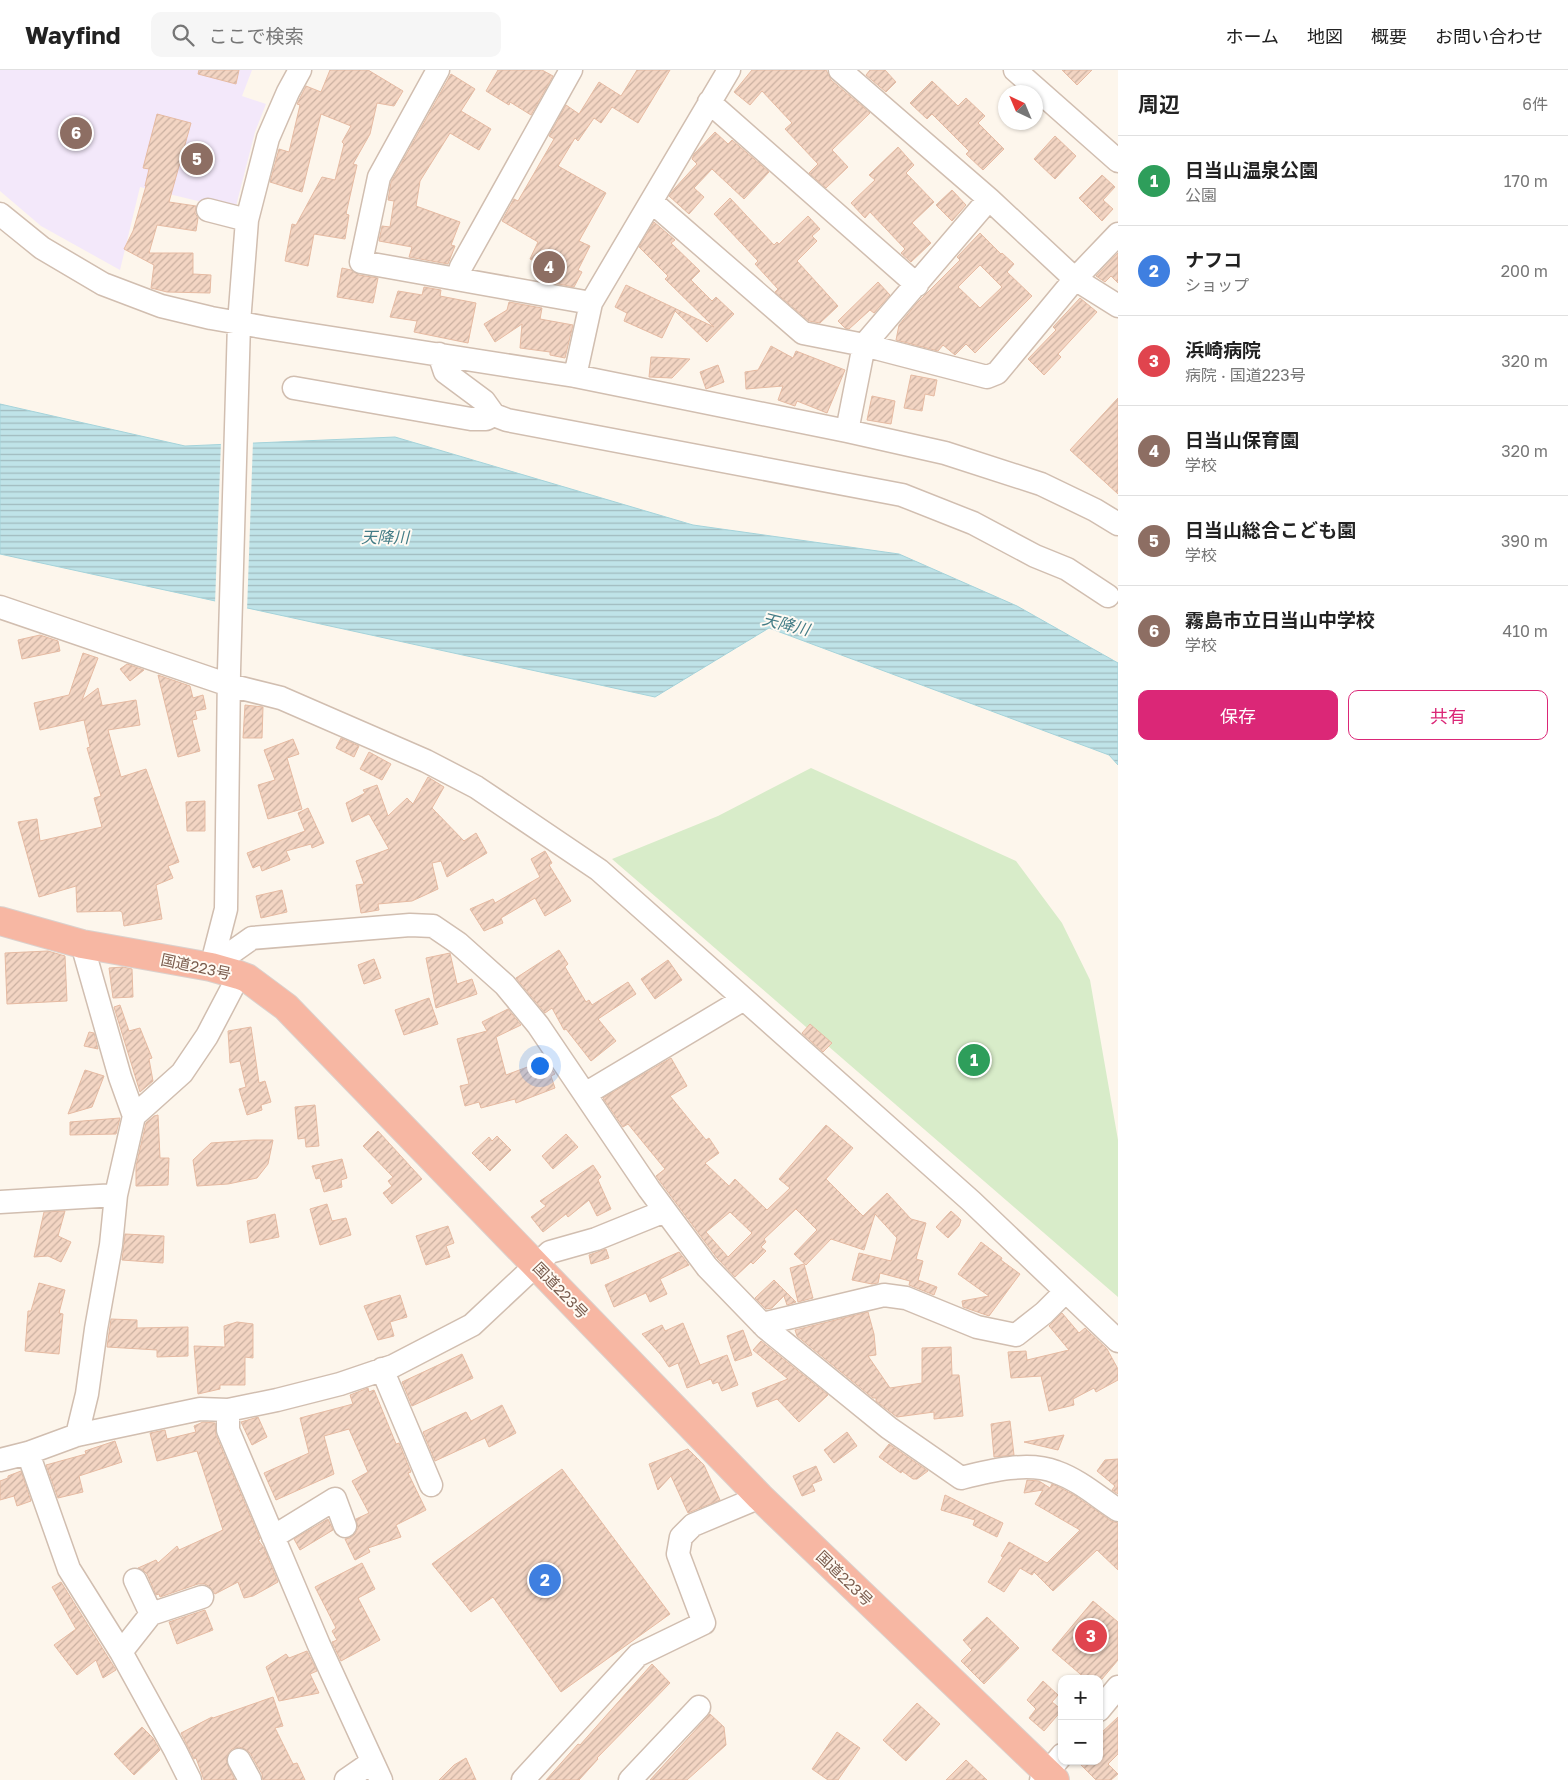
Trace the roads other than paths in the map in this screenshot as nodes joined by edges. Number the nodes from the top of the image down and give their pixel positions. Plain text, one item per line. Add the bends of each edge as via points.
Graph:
1 (300, 70) edge
2 (571, 70) edge
3 (729, 70) edge
4 (840, 70) edge
5 (1015, 70) edge
6 (433, 72) edge
7 (709, 102) junction
8 (1118, 162) edge
9 (989, 199) junction
10 (652, 202) junction
11 (208, 210) dead end
12 (0, 214) edge
13 (247, 220) junction
14 (1118, 234) edge
15 (458, 278) junction
16 (1075, 279) junction
17 (917, 285) junction
18 (591, 303) junction
19 (1118, 306) edge
20 (239, 327) junction
21 (864, 345) junction
22 (439, 354) junction
23 (575, 376) junction
24 (294, 388) dead end
25 (494, 415) junction
26 (847, 431) junction
27 (1118, 524) edge
28 (1108, 596) dead end
29 (0, 607) edge
30 (229, 678) junction
31 (0, 921) edge
32 (82, 944) junction
33 (211, 966) junction
34 (240, 975) junction
35 (744, 999) junction
36 (585, 1094) junction
37 (134, 1116) junction
38 (116, 1195) junction
39 (0, 1202) edge
40 (665, 1212) junction
41 (536, 1264) junction
42 (1065, 1292) junction
43 (762, 1324) junction
44 (1118, 1341) edge
45 (382, 1369) junction
46 (228, 1410) junction
47 (77, 1435) junction
48 (28, 1453) junction
49 (0, 1460) edge
50 (431, 1485) dead end
51 (760, 1497) junction
52 (1118, 1510) edge
53 (345, 1526) dead end
54 (273, 1537) junction
55 (135, 1580) dead end
56 (202, 1598) dead end
57 (151, 1614) junction
58 (120, 1652) junction
59 (1118, 1687) edge
60 (1103, 1705) edge
61 (699, 1707) dead end
62 (239, 1760) dead end
63 (376, 1771) edge
64 (1052, 1772) edge
65 (190, 1780) edge
66 (250, 1780) edge
67 (346, 1780) edge
68 (523, 1780) edge
69 (630, 1780) edge

1 - 13 street via 268,138
2 - 15 street
3 - 7 street
4 - 9 street
5 - 8 street
6 - 15 street via 379,176 361,262
7 - 10 street
7 - 17 street
9 - 16 street
9 - 17 street
10 - 18 street
10 - 21 street via 803,333
11 - 13 street
12 - 20 street via 42,248 103,284 161,306
13 - 20 street
14 - 16 street
15 - 18 street
16 - 19 street
16 - 21 street via 997,373 987,377
17 - 21 street
18 - 23 street
20 - 22 street
20 - 30 street
21 - 26 street
22 - 23 street
22 - 25 street via 445,372 484,401
23 - 26 street
24 - 25 street via 471,419 486,419
25 - 28 street via 902,495 973,523 1067,569
26 - 27 street via 945,453 1041,484
29 - 30 street
30 - 33 street via 226,909
30 - 35 street via 281,698 476,787 599,870
31 - 32 highway, 国道223号
32 - 33 highway, 国道223号
32 - 37 street
33 - 34 highway, 国道223号
33 - 36 street via 252,938 410,925 433,926 458,943 505,985 538,1025
34 - 37 street via 207,1036 182,1073
34 - 41 highway, 国道223号 via 286,1007
35 - 36 street
35 - 42 street via 971,1200
36 - 40 street
37 - 38 street
38 - 39 street
38 - 47 street via 87,1394
40 - 41 street via 596,1239 550,1252
40 - 43 street via 707,1267
41 - 45 street via 472,1324
41 - 51 highway, 国道223号
42 - 43 street via 1016,1335 977,1327 906,1298 884,1294
42 - 44 street
43 - 52 street via 889,1428 961,1478 1026,1467 1055,1471
45 - 46 street via 331,1386
45 - 50 street via 407,1452
46 - 47 street via 200,1409
46 - 54 street via 228,1430
47 - 48 street
48 - 49 street
48 - 58 street via 69,1568
51 - 64 highway, 国道223号
51 - 68 street via 693,1525 680,1537 678,1554 704,1623 638,1655
53 - 54 street via 335,1499
54 - 63 street
55 - 57 street
56 - 57 street
57 - 58 street
58 - 65 street
59 - 60 street
61 - 69 street
62 - 66 street
63 - 67 street

